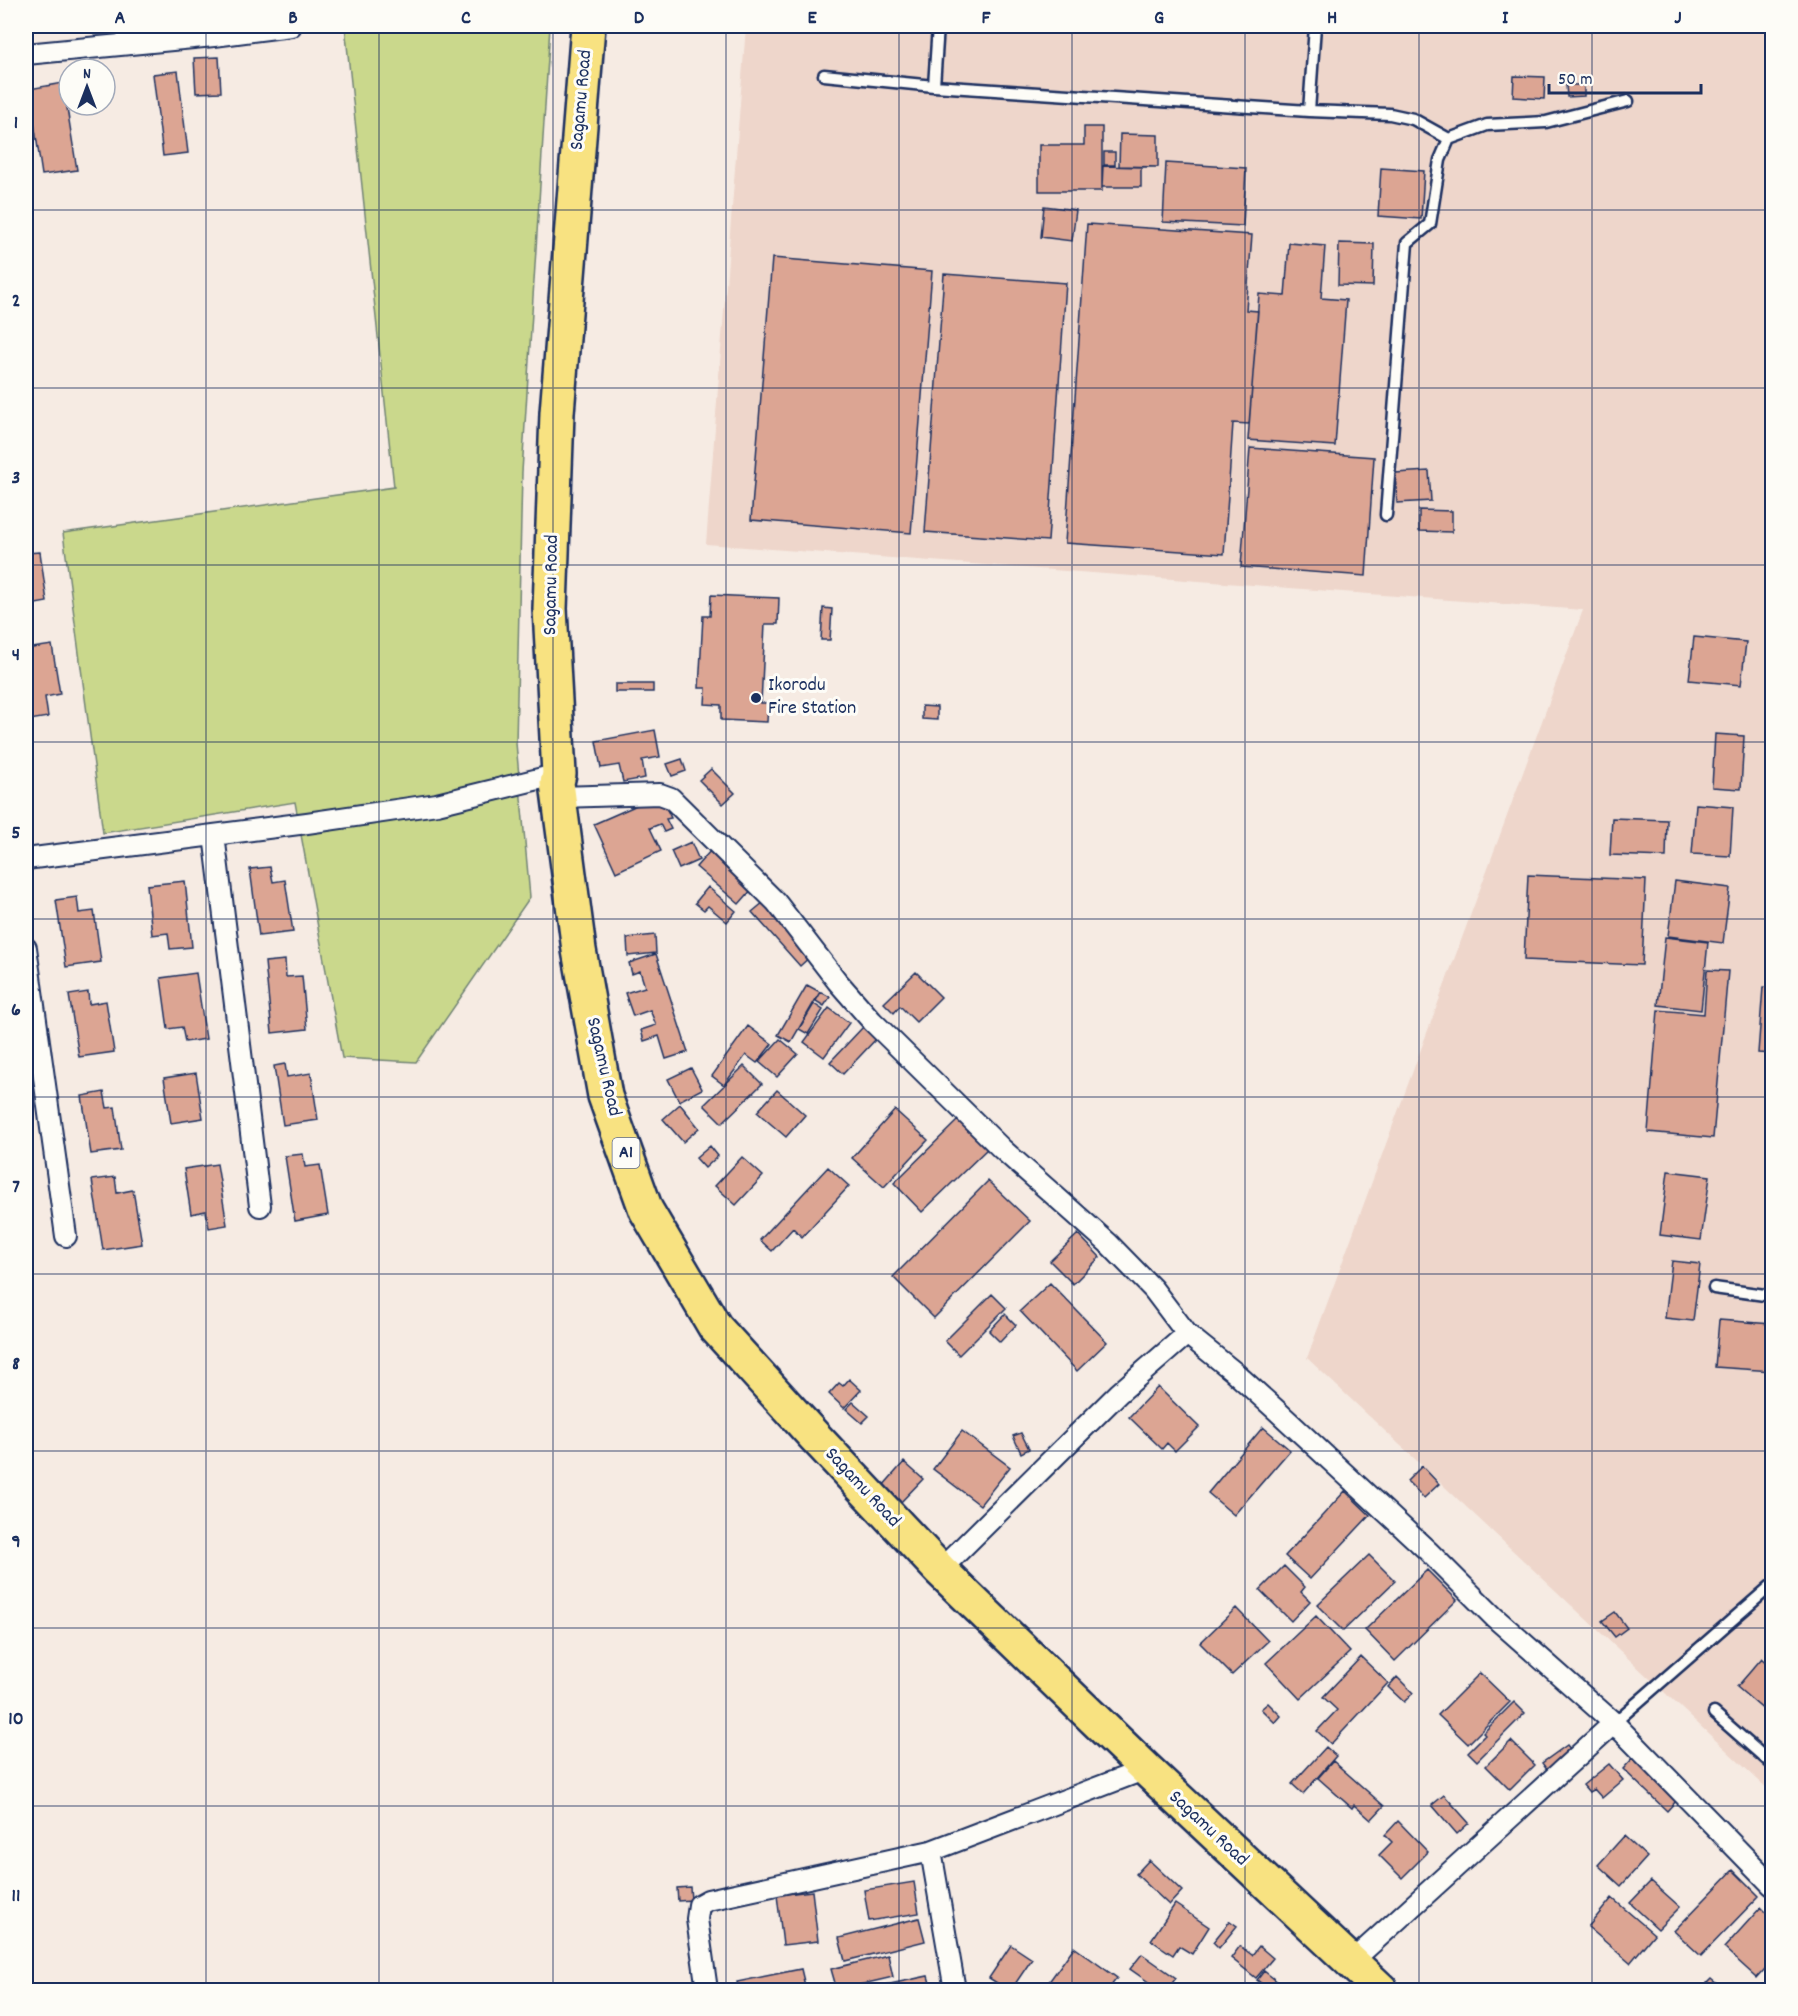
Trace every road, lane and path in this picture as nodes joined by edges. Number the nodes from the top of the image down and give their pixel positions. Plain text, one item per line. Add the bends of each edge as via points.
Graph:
1 (291, 26) edge
2 (588, 26) edge
3 (938, 26) edge
4 (1315, 26) edge
5 (26, 54) edge
6 (824, 75) dead end
7 (934, 86) junction
8 (1628, 101) dead end
9 (1309, 111) junction
10 (1449, 139) junction
11 (1386, 515) dead end
12 (559, 785) junction
13 (214, 835) junction
14 (26, 859) edge
15 (26, 948) edge
16 (260, 1206) dead end
17 (66, 1236) dead end
18 (1714, 1288) dead end
19 (1773, 1296) edge
20 (1187, 1334) junction
21 (940, 1570) junction
22 (1773, 1585) edge
23 (1714, 1713) dead end
24 (1614, 1723) junction
25 (1773, 1764) edge
26 (1146, 1769) junction
27 (931, 1851) junction
28 (1773, 1885) edge
29 (1350, 1962) junction
30 (706, 1990) edge
31 (955, 1990) edge
32 (1381, 1990) edge

1 - 5 street
2 - 12 highway, Sagamu Road / A1 via 556,447 550,609
3 - 7 lane
4 - 9 lane
6 - 7 lane
7 - 9 lane
8 - 10 lane via 1546,122 1487,125
9 - 10 lane via 1390,114 1413,119
10 - 11 lane via 1440,160 1430,224 1407,243
12 - 13 street
12 - 20 street via 671,798 776,902 872,1021 1002,1149 1108,1243 1153,1289
12 - 21 highway, Sagamu Road / A1 via 579,950 605,1096 646,1210 715,1327
13 - 14 street
13 - 16 street
15 - 17 street
18 - 19 lane
20 - 21 street via 1119,1393
20 - 24 street via 1274,1408 1494,1617
21 - 26 highway, Sagamu Road / A1
22 - 24 lane
23 - 25 lane
24 - 28 street
24 - 29 street
26 - 27 street
26 - 29 highway, Sagamu Road / A1
27 - 30 street via 699,1905 697,1919
27 - 31 street
29 - 32 highway, Sagamu Road / A1

